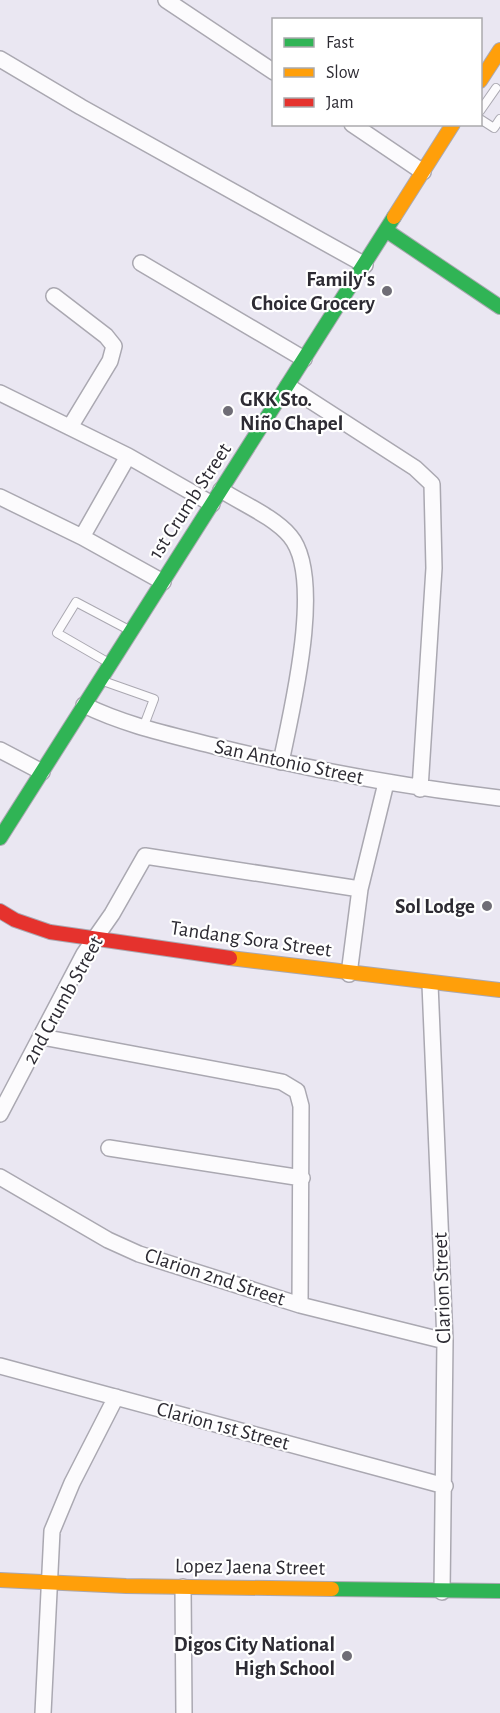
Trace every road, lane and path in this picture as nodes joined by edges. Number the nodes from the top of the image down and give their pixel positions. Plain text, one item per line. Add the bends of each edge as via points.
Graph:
1 (166, 0) edge
2 (500, 50) edge
3 (0, 59) edge
4 (272, 71) edge
5 (488, 74) edge
6 (498, 89) edge
7 (482, 109) edge
8 (500, 119) edge
9 (482, 120) edge
10 (355, 126) edge
11 (452, 126) edge
12 (423, 172) junction
13 (387, 231) junction
14 (141, 262) dead end
15 (365, 265) junction
16 (54, 296) dead end
17 (500, 307) edge
18 (304, 359) junction
19 (288, 386) junction
20 (0, 393) edge
21 (70, 428) junction
22 (128, 456) junction
23 (221, 490) junction
24 (0, 497) edge
25 (212, 504) junction
26 (82, 537) junction
27 (163, 582) junction
28 (131, 631) junction
29 (110, 664) junction
30 (100, 680) junction
31 (84, 705) junction
32 (143, 728) junction
33 (0, 750) edge
34 (281, 762) junction
35 (42, 772) junction
36 (386, 783) junction
37 (420, 789) junction
38 (500, 798) edge
39 (0, 838) edge
40 (360, 889) junction
41 (0, 911) edge
42 (94, 938) junction
43 (349, 974) junction
44 (430, 984) junction
45 (500, 990) edge
46 (42, 1037) junction
47 (0, 1114) edge
48 (109, 1148) dead end
49 (0, 1177) edge
50 (302, 1178) junction
51 (300, 1305) junction
52 (445, 1341) junction
53 (0, 1366) edge
54 (116, 1397) junction
55 (445, 1486) junction
56 (0, 1580) edge
57 (48, 1582) junction
58 (183, 1587) junction
59 (500, 1591) edge
60 (442, 1592) junction
61 (43, 1713) edge
62 (184, 1713) edge

1 - 4 street
2 - 5 street
3 - 15 street
5 - 6 lane
6 - 7 lane
8 - 9 lane via 494,128
10 - 12 street
11 - 12 street, 1st Crumb Street
12 - 13 street, 1st Crumb Street
13 - 15 street, 1st Crumb Street
13 - 17 street
14 - 18 street
15 - 18 street, 1st Crumb Street
16 - 21 street via 114,346 110,360
18 - 19 street, 1st Crumb Street
19 - 23 street, 1st Crumb Street
19 - 37 street via 416,468 432,484 434,568
20 - 21 street
21 - 22 street
22 - 25 street
22 - 26 street
23 - 25 street, 1st Crumb Street
23 - 34 street via 277,525 299,550 305,592 301,656
24 - 26 street
25 - 27 street, 1st Crumb Street
26 - 27 street
27 - 28 street, 1st Crumb Street
28 - 29 street, 1st Crumb Street
28 - 29 lane via 76,602 57,633
29 - 30 street, 1st Crumb Street
30 - 31 street, 1st Crumb Street
30 - 32 lane via 154,699
31 - 32 street, San Antonio Street via 119,722
31 - 35 street, 1st Crumb Street
32 - 34 street, San Antonio Street
33 - 35 street
34 - 36 street, San Antonio Street
35 - 39 street, 1st Crumb Street
36 - 37 street, San Antonio Street
36 - 40 street
37 - 38 street, San Antonio Street
40 - 42 street, 2nd Crumb Street via 145,856
40 - 43 street
41 - 42 street, Tandang Sora Street via 24,924
42 - 43 street, Tandang Sora Street
42 - 46 street, 2nd Crumb Street
43 - 44 street, Tandang Sora Street
44 - 45 street, Tandang Sora Street
44 - 52 street, Clarion Street
46 - 47 street, 2nd Crumb Street
46 - 50 street via 287,1083 300,1097
48 - 50 street
49 - 51 street, Clarion 2nd Street via 139,1254
50 - 51 street
51 - 52 street, Clarion 2nd Street
52 - 55 street, Clarion Street
53 - 54 street, Clarion 1st Street
54 - 55 street, Clarion 1st Street
54 - 57 street via 55,1521
55 - 60 street, Clarion Street
56 - 57 street, Lopez Jaena Street
57 - 58 street, Lopez Jaena Street
57 - 61 street
58 - 60 street, Lopez Jaena Street
58 - 62 street
59 - 60 street, Lopez Jaena Street

